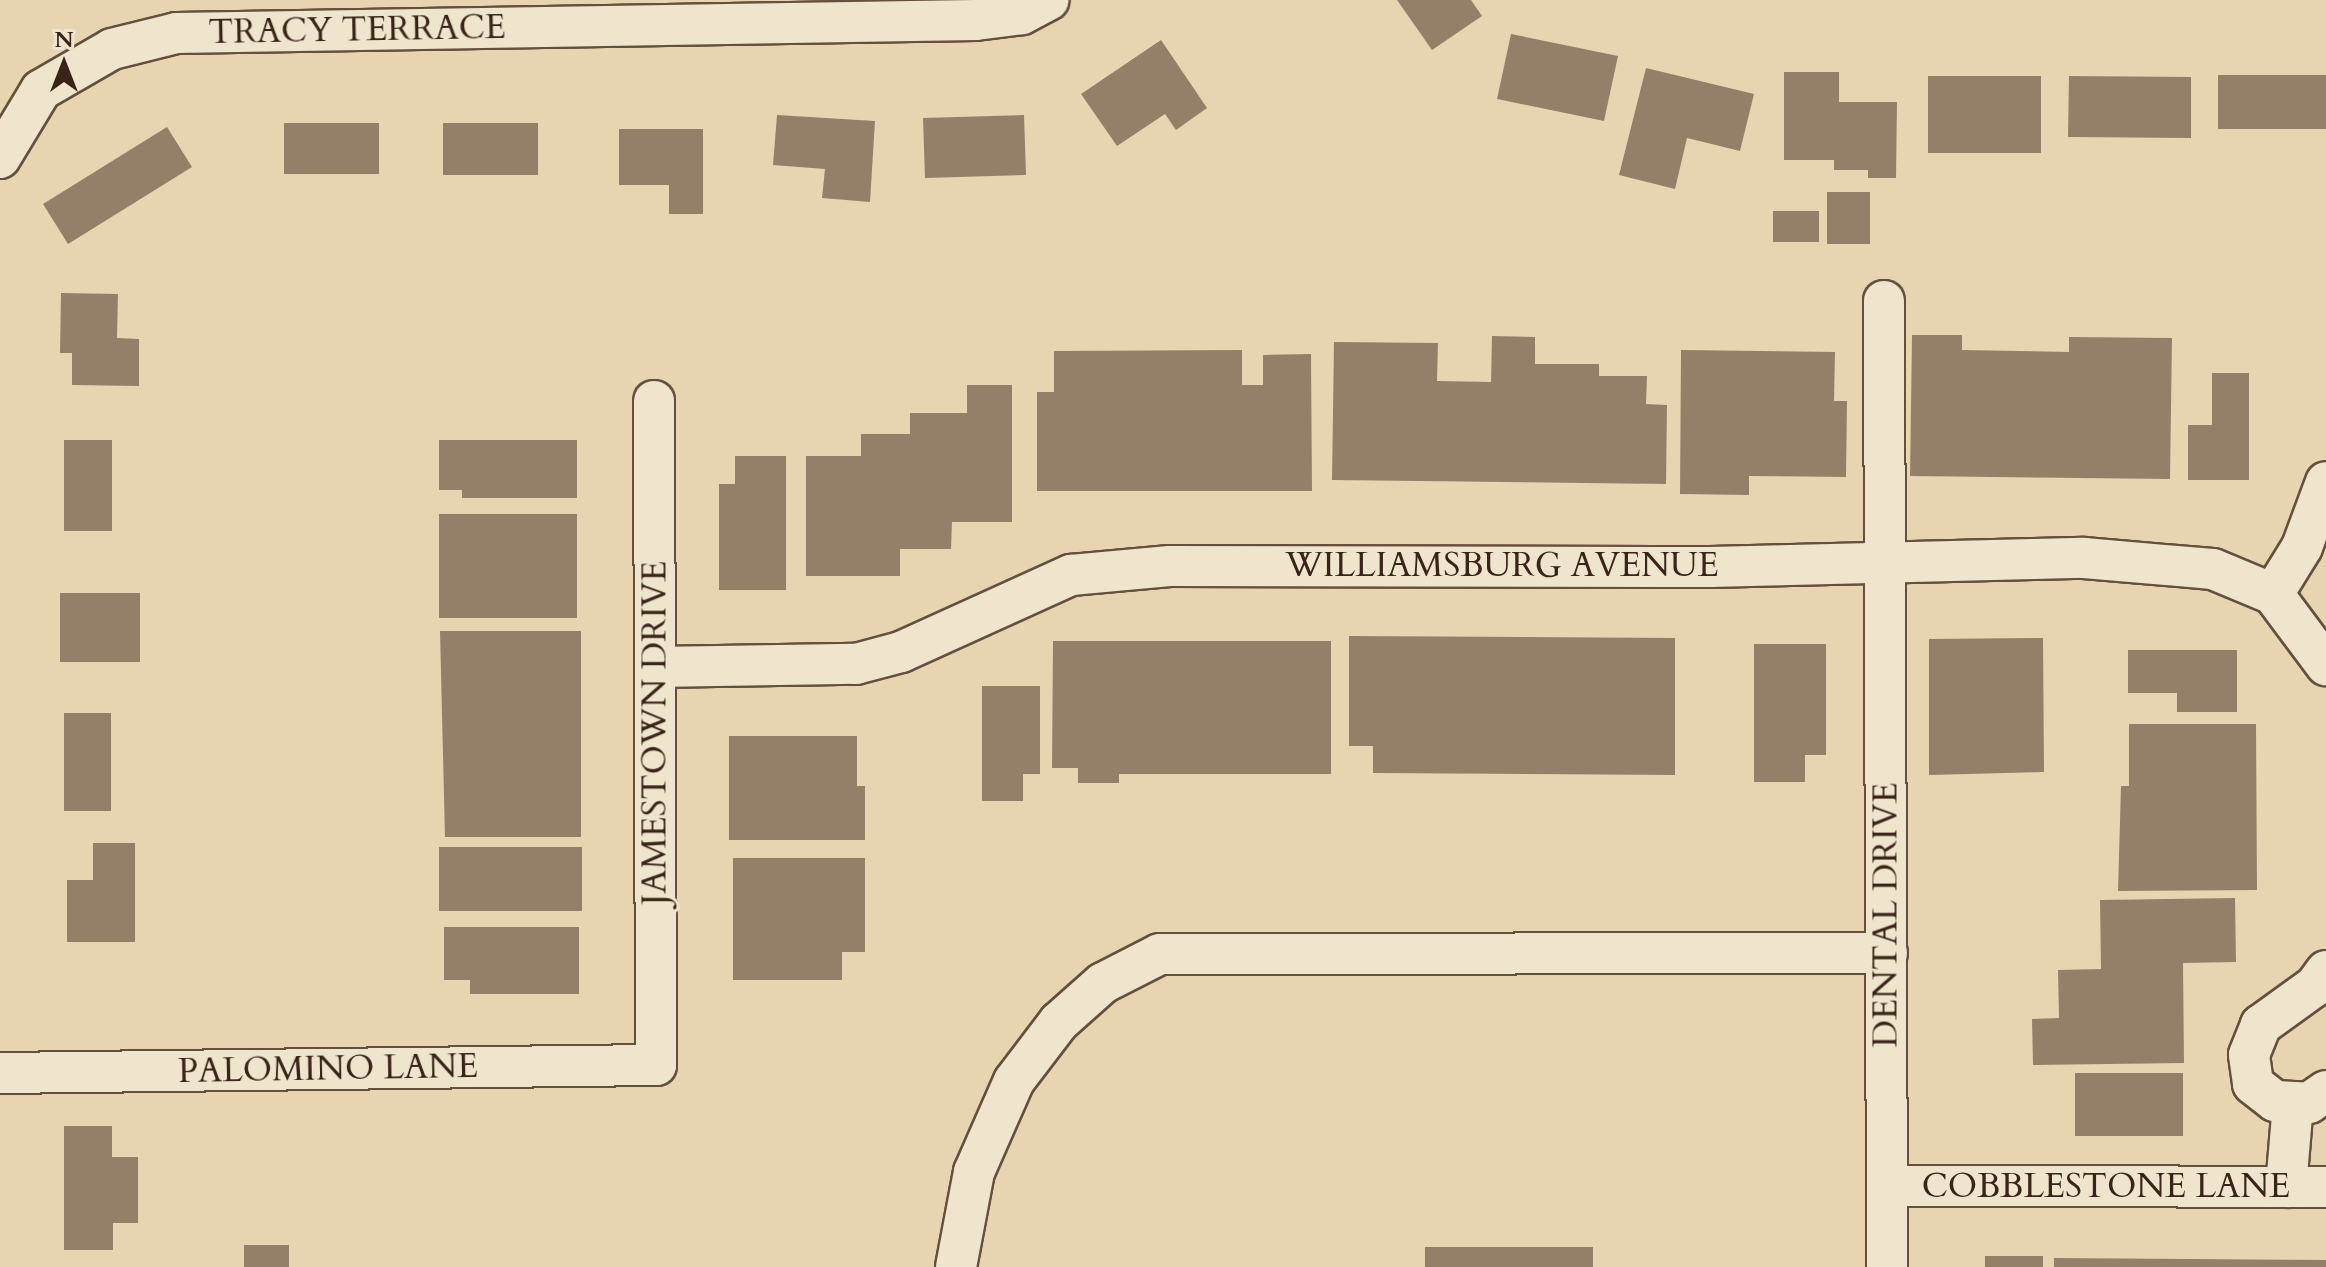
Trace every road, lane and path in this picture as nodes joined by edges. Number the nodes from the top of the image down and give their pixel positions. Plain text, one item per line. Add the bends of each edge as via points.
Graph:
1 (1048, 0) edge
2 (0, 158) edge
3 (1884, 301) dead end
4 (654, 401) dead end
5 (2326, 482) edge
6 (1886, 563) junction
7 (2273, 594) junction
8 (2326, 665) edge
9 (655, 667) junction
10 (1887, 953) junction
11 (2326, 971) edge
12 (656, 1065) joint
13 (0, 1073) edge
14 (2310, 1097) edge
15 (1887, 1186) junction
16 (2286, 1187) junction
17 (2326, 1187) edge
18 (956, 1267) edge
19 (1887, 1267) edge

1 - 2 street, TRACY TERRACE via 1022,14 976,20 176,33 112,49 41,90
3 - 6 street, DENTAL DRIVE
4 - 9 street, JAMESTOWN DRIVE
5 - 7 street via 2302,547
6 - 7 street, WILLIAMSBURG AVENUE via 2143,561 2213,569
6 - 9 street, WILLIAMSBURG AVENUE via 1170,566 1071,575 901,652 856,664
6 - 10 street, DENTAL DRIVE
7 - 8 street
9 - 12 street, JAMESTOWN DRIVE
10 - 15 street, DENTAL DRIVE
10 - 18 street via 1160,954 1103,983 1070,1012 1014,1081 974,1172
11 - 14 street via 2315,986 2261,1025 2249,1055 2253,1084 2275,1101
12 - 13 street, PALOMINO LANE
14 - 16 street
15 - 16 street, COBBLESTONE LANE
15 - 19 street, DENTAL DRIVE
16 - 17 street, COBBLESTONE LANE

